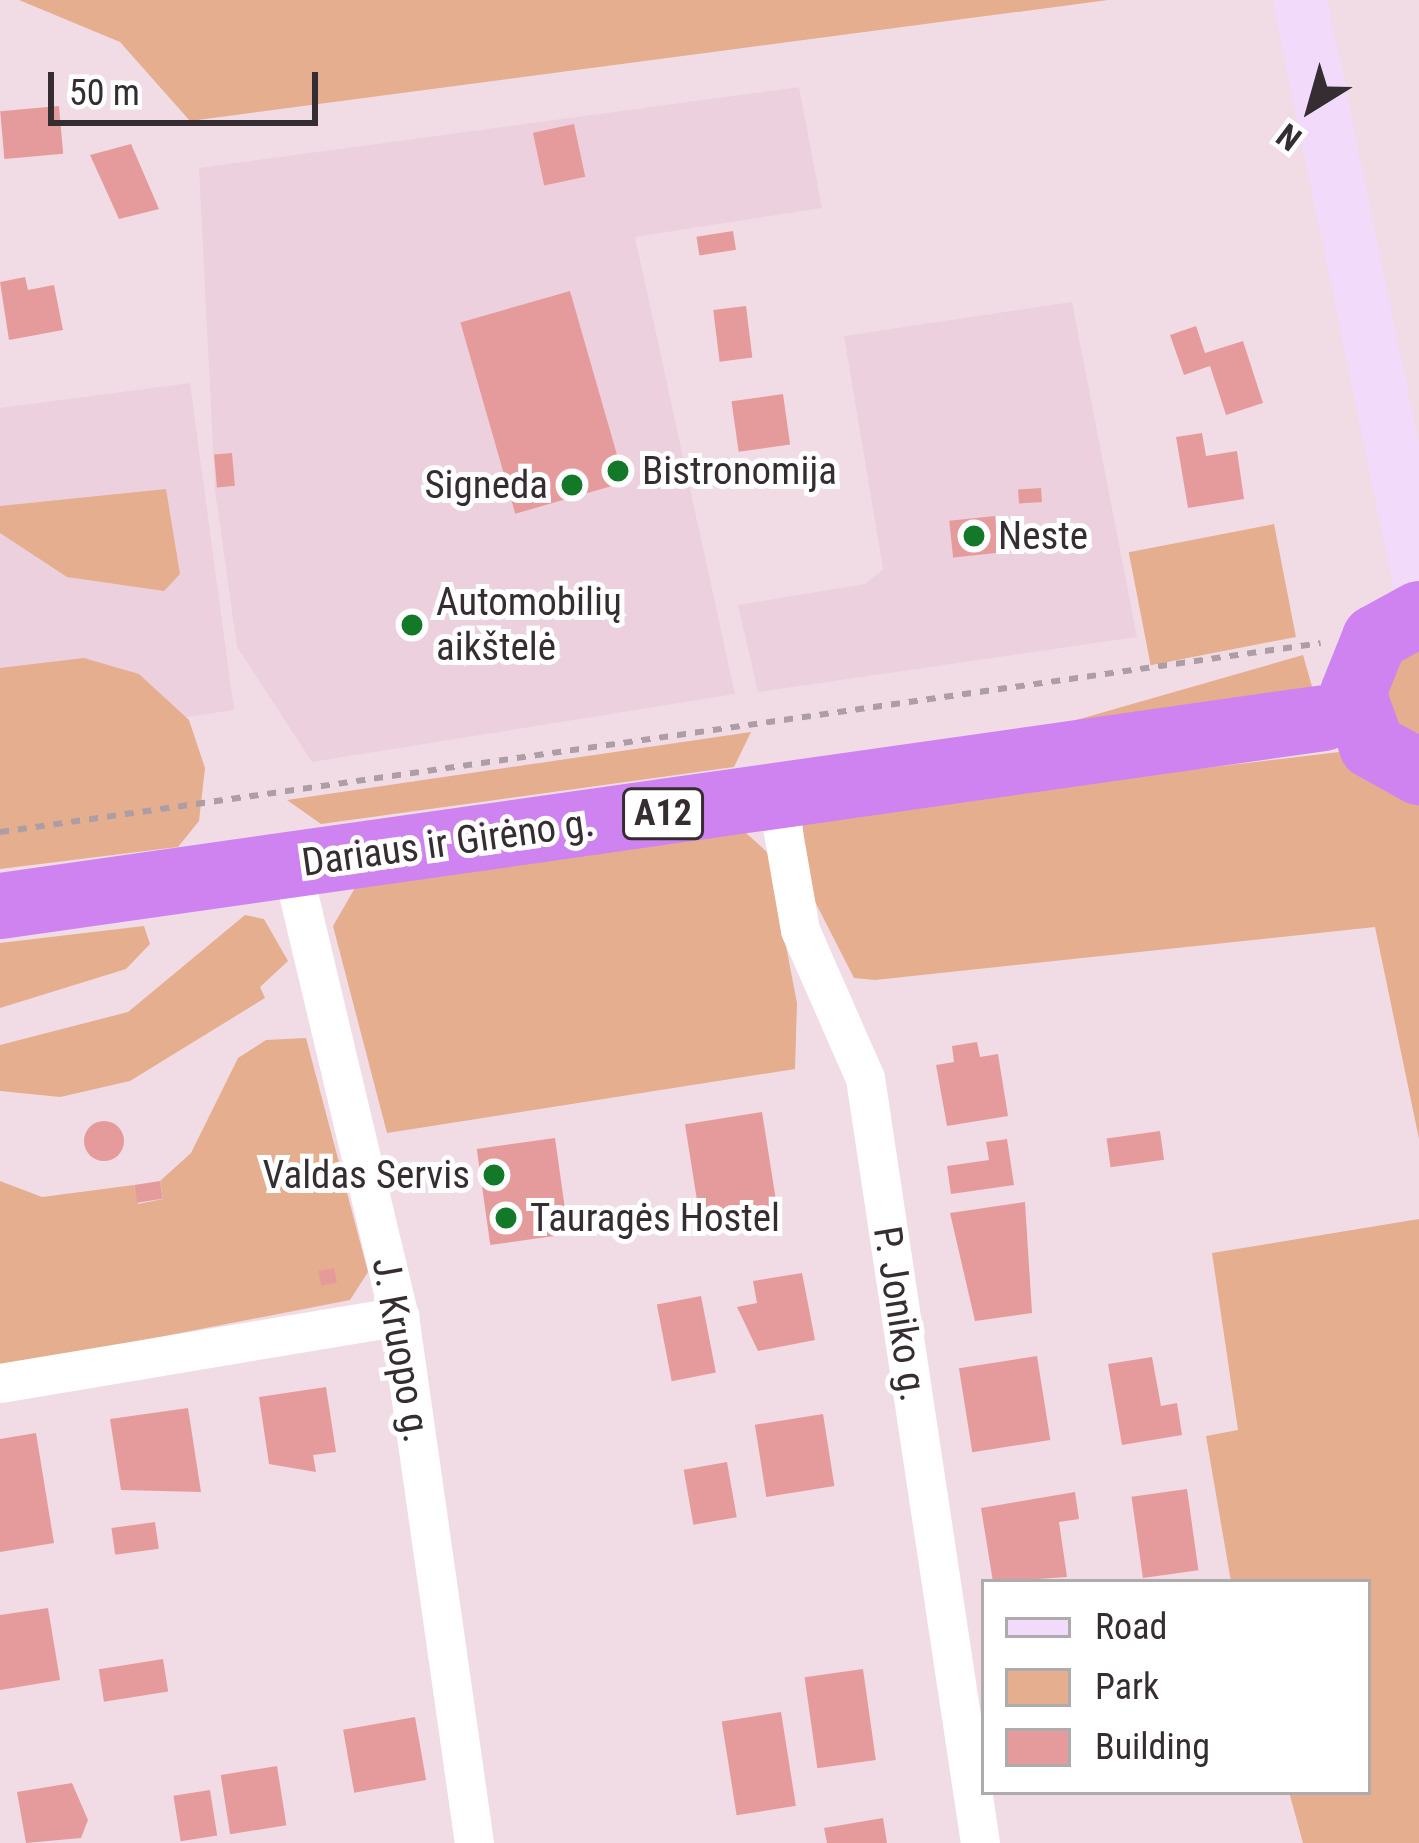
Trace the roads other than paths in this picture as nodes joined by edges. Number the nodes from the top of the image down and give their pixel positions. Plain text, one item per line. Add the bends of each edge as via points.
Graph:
1 (1300, 0) edge
2 (1383, 661) edge
3 (778, 798) junction
4 (291, 864) junction
5 (0, 905) edge
6 (399, 1316) junction
7 (0, 1383) edge
8 (474, 1843) edge
9 (980, 1843) edge

1 - 2 main road
2 - 3 highway, Dariaus ir Girėno g. / A12
3 - 4 highway, Dariaus ir Girėno g. / A12
3 - 9 street, P. Joniko g. via 800,930 865,1078
4 - 5 highway, Dariaus ir Girėno g. / A12
4 - 6 street, J. Kruopo g.
6 - 7 street
6 - 8 street, J. Kruopo g.

